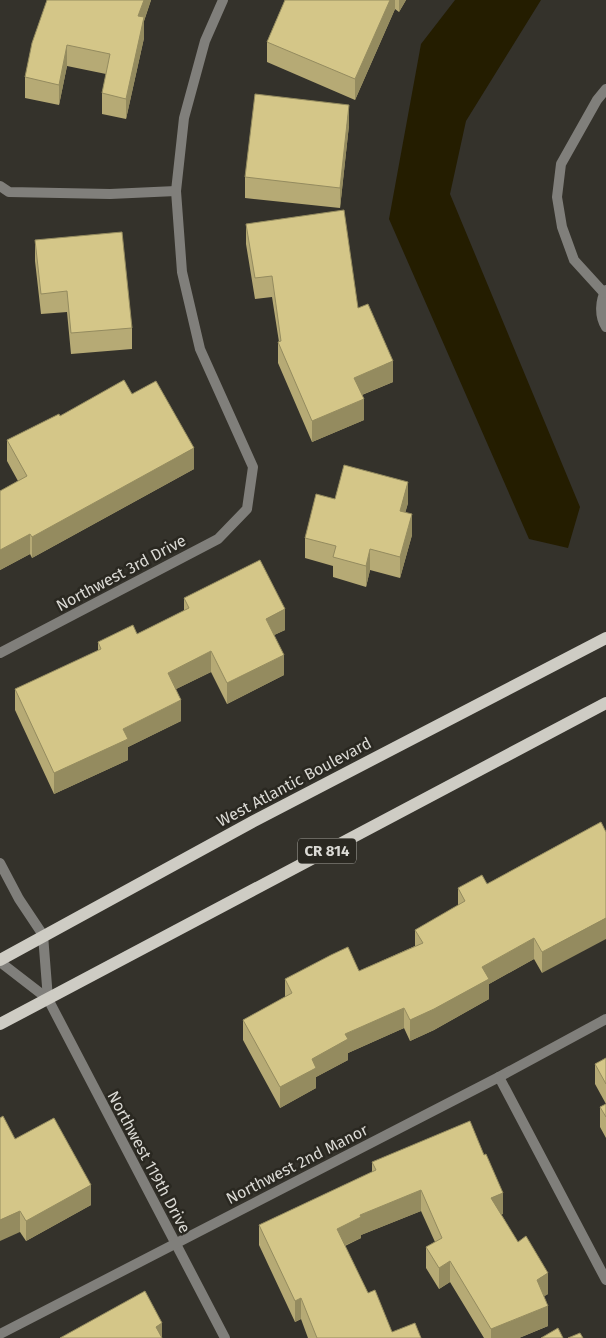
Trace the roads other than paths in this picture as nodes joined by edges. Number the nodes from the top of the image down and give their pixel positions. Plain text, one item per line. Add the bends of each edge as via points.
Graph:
1 (223, 0) edge
2 (606, 89) edge
3 (0, 186) edge
4 (176, 191) junction
5 (605, 291) edge
6 (606, 327) edge
7 (606, 638) edge
8 (0, 652) edge
9 (606, 703) edge
10 (0, 863) edge
11 (43, 935) junction
12 (0, 961) edge
13 (48, 999) junction
14 (606, 1019) edge
15 (0, 1024) edge
16 (499, 1077) junction
17 (176, 1243) junction
18 (606, 1280) edge
19 (0, 1334) edge
20 (225, 1338) edge

1 - 4 street via 205,41 184,118
2 - 5 street via 562,164 557,197 562,227 574,260
3 - 4 street via 9,192 110,194
4 - 8 street, Northwest 3rd Drive via 182,272 200,349 253,467 248,509 218,539
5 - 6 street via 601,308
7 - 11 main road, West Atlantic Boulevard via 263,816
9 - 13 main road, CR 814
10 - 11 street, Northwest 119th Drive
11 - 12 main road, West Atlantic Boulevard
11 - 13 street, Northwest 119th Drive
12 - 13 street, Northwest 119th Drive
13 - 15 main road, CR 814
13 - 17 street, Northwest 119th Drive
14 - 16 street, Northwest 2nd Manor
16 - 17 street, Northwest 2nd Manor
16 - 18 street
17 - 19 street, Northwest 2nd Manor
17 - 20 street, Northwest 119th Drive

